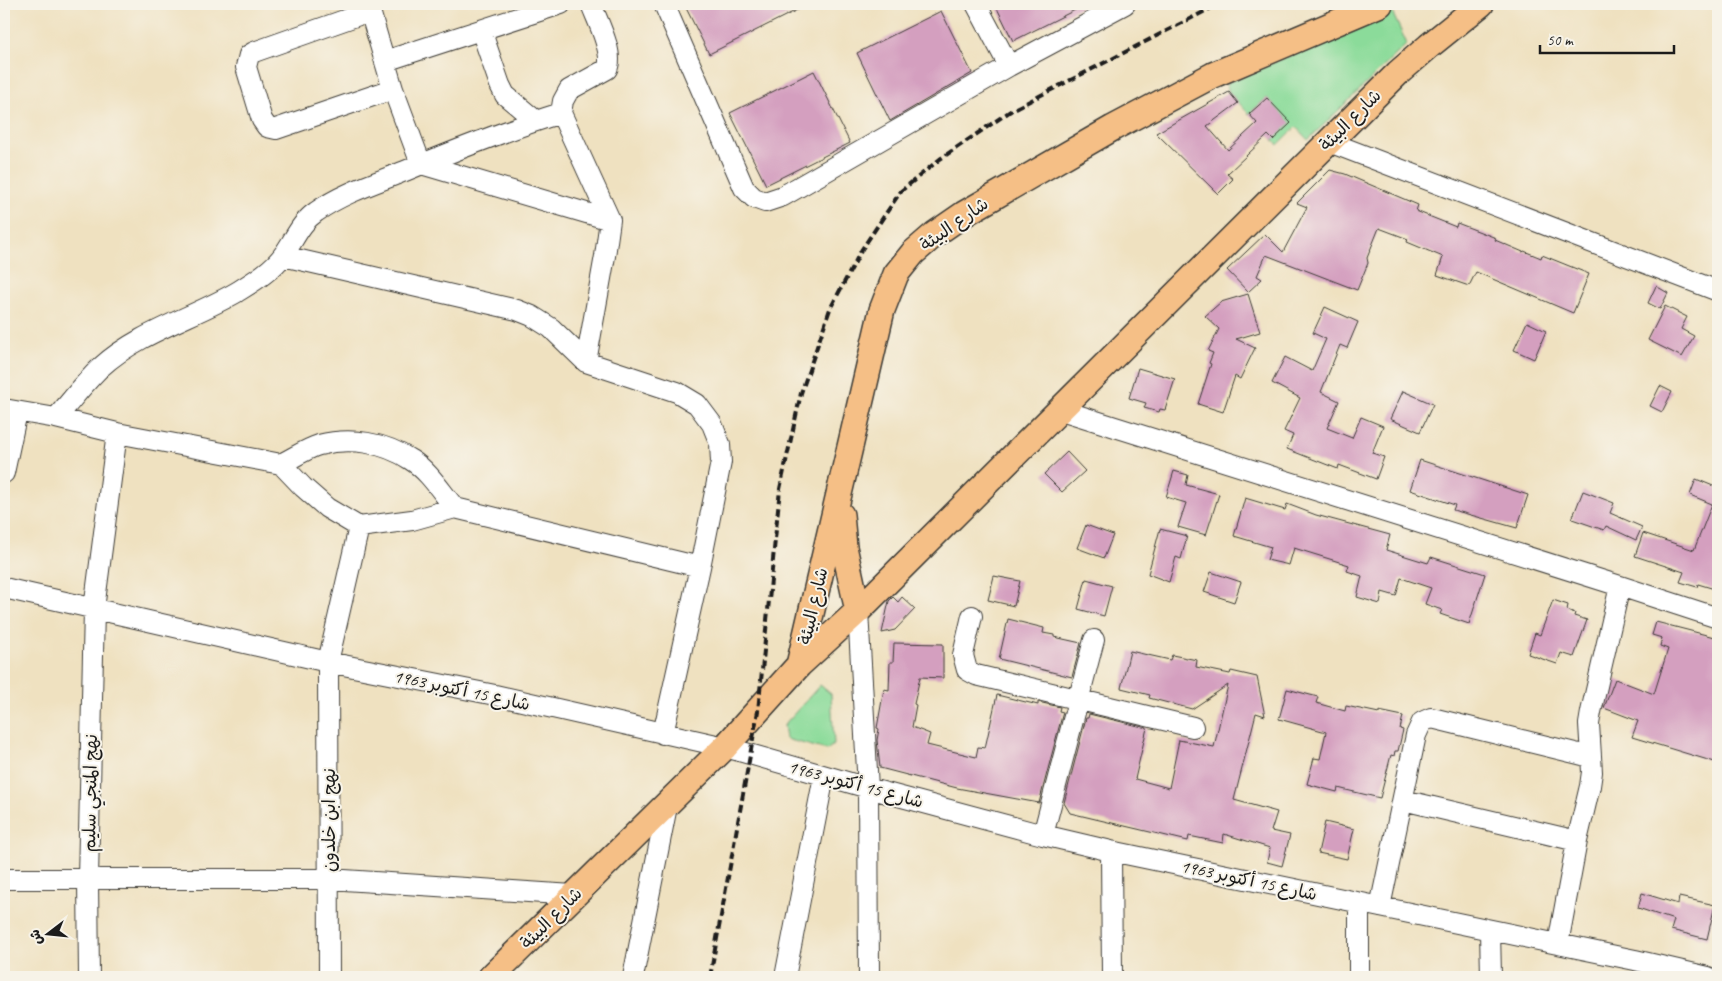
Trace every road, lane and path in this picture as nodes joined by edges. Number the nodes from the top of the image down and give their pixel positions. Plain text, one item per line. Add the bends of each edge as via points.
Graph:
1 (561, 4) edge
2 (591, 4) edge
3 (664, 4) edge
4 (976, 4) edge
5 (1125, 4) edge
6 (1380, 4) edge
7 (1481, 4) edge
8 (369, 7) edge
9 (481, 30) junction
10 (385, 61) junction
11 (1009, 66) junction
12 (393, 89) junction
13 (562, 113) junction
14 (536, 121) junction
15 (1329, 142) junction
16 (421, 164) junction
17 (610, 220) junction
18 (283, 256) junction
19 (1718, 291) edge
20 (586, 362) junction
21 (10, 410) edge
22 (1061, 410) junction
23 (56, 418) junction
24 (117, 433) junction
25 (281, 464) junction
26 (4, 473) edge
27 (839, 495) junction
28 (455, 508) junction
29 (359, 527) junction
30 (700, 567) junction
31 (1620, 586) junction
32 (4, 588) edge
33 (94, 609) junction
34 (858, 611) junction
35 (972, 616) dead end
36 (1718, 618) edge
37 (1094, 640) dead end
38 (328, 662) junction
39 (799, 665) junction
40 (1079, 699) junction
41 (1193, 727) dead end
42 (663, 734) junction
43 (725, 748) junction
44 (1591, 757) junction
45 (824, 776) junction
46 (868, 788) junction
47 (1403, 800) junction
48 (668, 801) junction
49 (1044, 834) junction
50 (1577, 841) junction
51 (1111, 851) junction
52 (329, 878) junction
53 (4, 879) edge
54 (88, 879) junction
55 (573, 895) junction
56 (1359, 903) junction
57 (1380, 907) junction
58 (1490, 930) junction
59 (1558, 944) junction
60 (1635, 969) edge
61 (89, 977) edge
62 (330, 977) edge
63 (491, 977) edge
64 (634, 977) edge
65 (785, 977) edge
66 (869, 977) edge
67 (1112, 977) edge
68 (1359, 977) edge
69 (1491, 977) edge
70 (1708, 977) edge

1 - 9 street
2 - 13 street via 610,64 607,69 570,90 563,101
3 - 11 street via 744,188 754,198 765,202 783,196
4 - 11 street
5 - 11 street
6 - 27 main road, شارع البيئة via 1204,80 1113,128 964,214 920,247 896,274 882,310
7 - 15 main road, شارع البيئة via 1428,46
8 - 10 street
8 - 12 street via 254,52 249,55 246,67 262,120 267,127 276,129
9 - 10 street
9 - 14 street via 505,95
10 - 12 street
12 - 16 street
13 - 14 street
13 - 17 street
14 - 16 street
15 - 19 street
15 - 22 main road, شارع البيئة
16 - 17 street
16 - 18 street via 330,202 300,228
17 - 20 street
18 - 20 street via 517,310 551,328
18 - 23 street via 265,273 236,292 120,353 101,367
20 - 30 street via 677,392 697,404 712,424 720,444 721,462
21 - 23 street
21 - 26 street
22 - 31 street
22 - 34 main road, شارع البيئة
23 - 24 street
24 - 25 street
24 - 33 street, نهج المنجي سليم
25 - 28 street via 318,446 361,441 388,448 412,460
25 - 29 street via 327,508
27 - 34 main road via 844,547
27 - 39 main road, شارع البيئة
28 - 29 street via 412,520
28 - 30 street
29 - 38 street, نهج ابن خلدون
30 - 42 street
31 - 36 street
31 - 44 street via 1591,712
32 - 33 street, شارع 15 أكتوبر 1963
33 - 38 street, شارع 15 أكتوبر 1963
33 - 54 street, نهج المنجي سليم
34 - 39 main road, شارع البيئة
34 - 46 street
35 - 40 street via 963,655 967,670 976,675
37 - 40 street
38 - 42 street, شارع 15 أكتوبر 1963 via 495,695
38 - 52 street, نهج ابن خلدون
39 - 43 main road, شارع البيئة
40 - 41 street
40 - 49 street
42 - 43 street, شارع 15 أكتوبر 1963
43 - 45 street, شارع 15 أكتوبر 1963
43 - 48 main road, شارع البيئة
44 - 47 street via 1431,718 1422,722 1416,735
44 - 50 street via 1590,786
45 - 46 street, شارع 15 أكتوبر 1963
45 - 65 street
46 - 49 street, شارع 15 أكتوبر 1963
46 - 66 street
47 - 50 street
47 - 57 street
48 - 55 main road, شارع البيئة
48 - 64 street
49 - 51 street, شارع 15 أكتوبر 1963
50 - 59 street
51 - 56 street, شارع 15 أكتوبر 1963
51 - 67 street
52 - 54 street
52 - 55 street
52 - 62 street, نهج ابن خلدون
53 - 54 street
54 - 61 street, نهج المنجي سليم
55 - 63 main road, شارع البيئة
56 - 57 street, شارع 15 أكتوبر 1963
56 - 68 street
57 - 58 street, شارع 15 أكتوبر 1963
58 - 59 street, شارع 15 أكتوبر 1963
58 - 69 street
59 - 60 street, شارع 15 أكتوبر 1963
60 - 70 street, شارع 15 أكتوبر 1963

